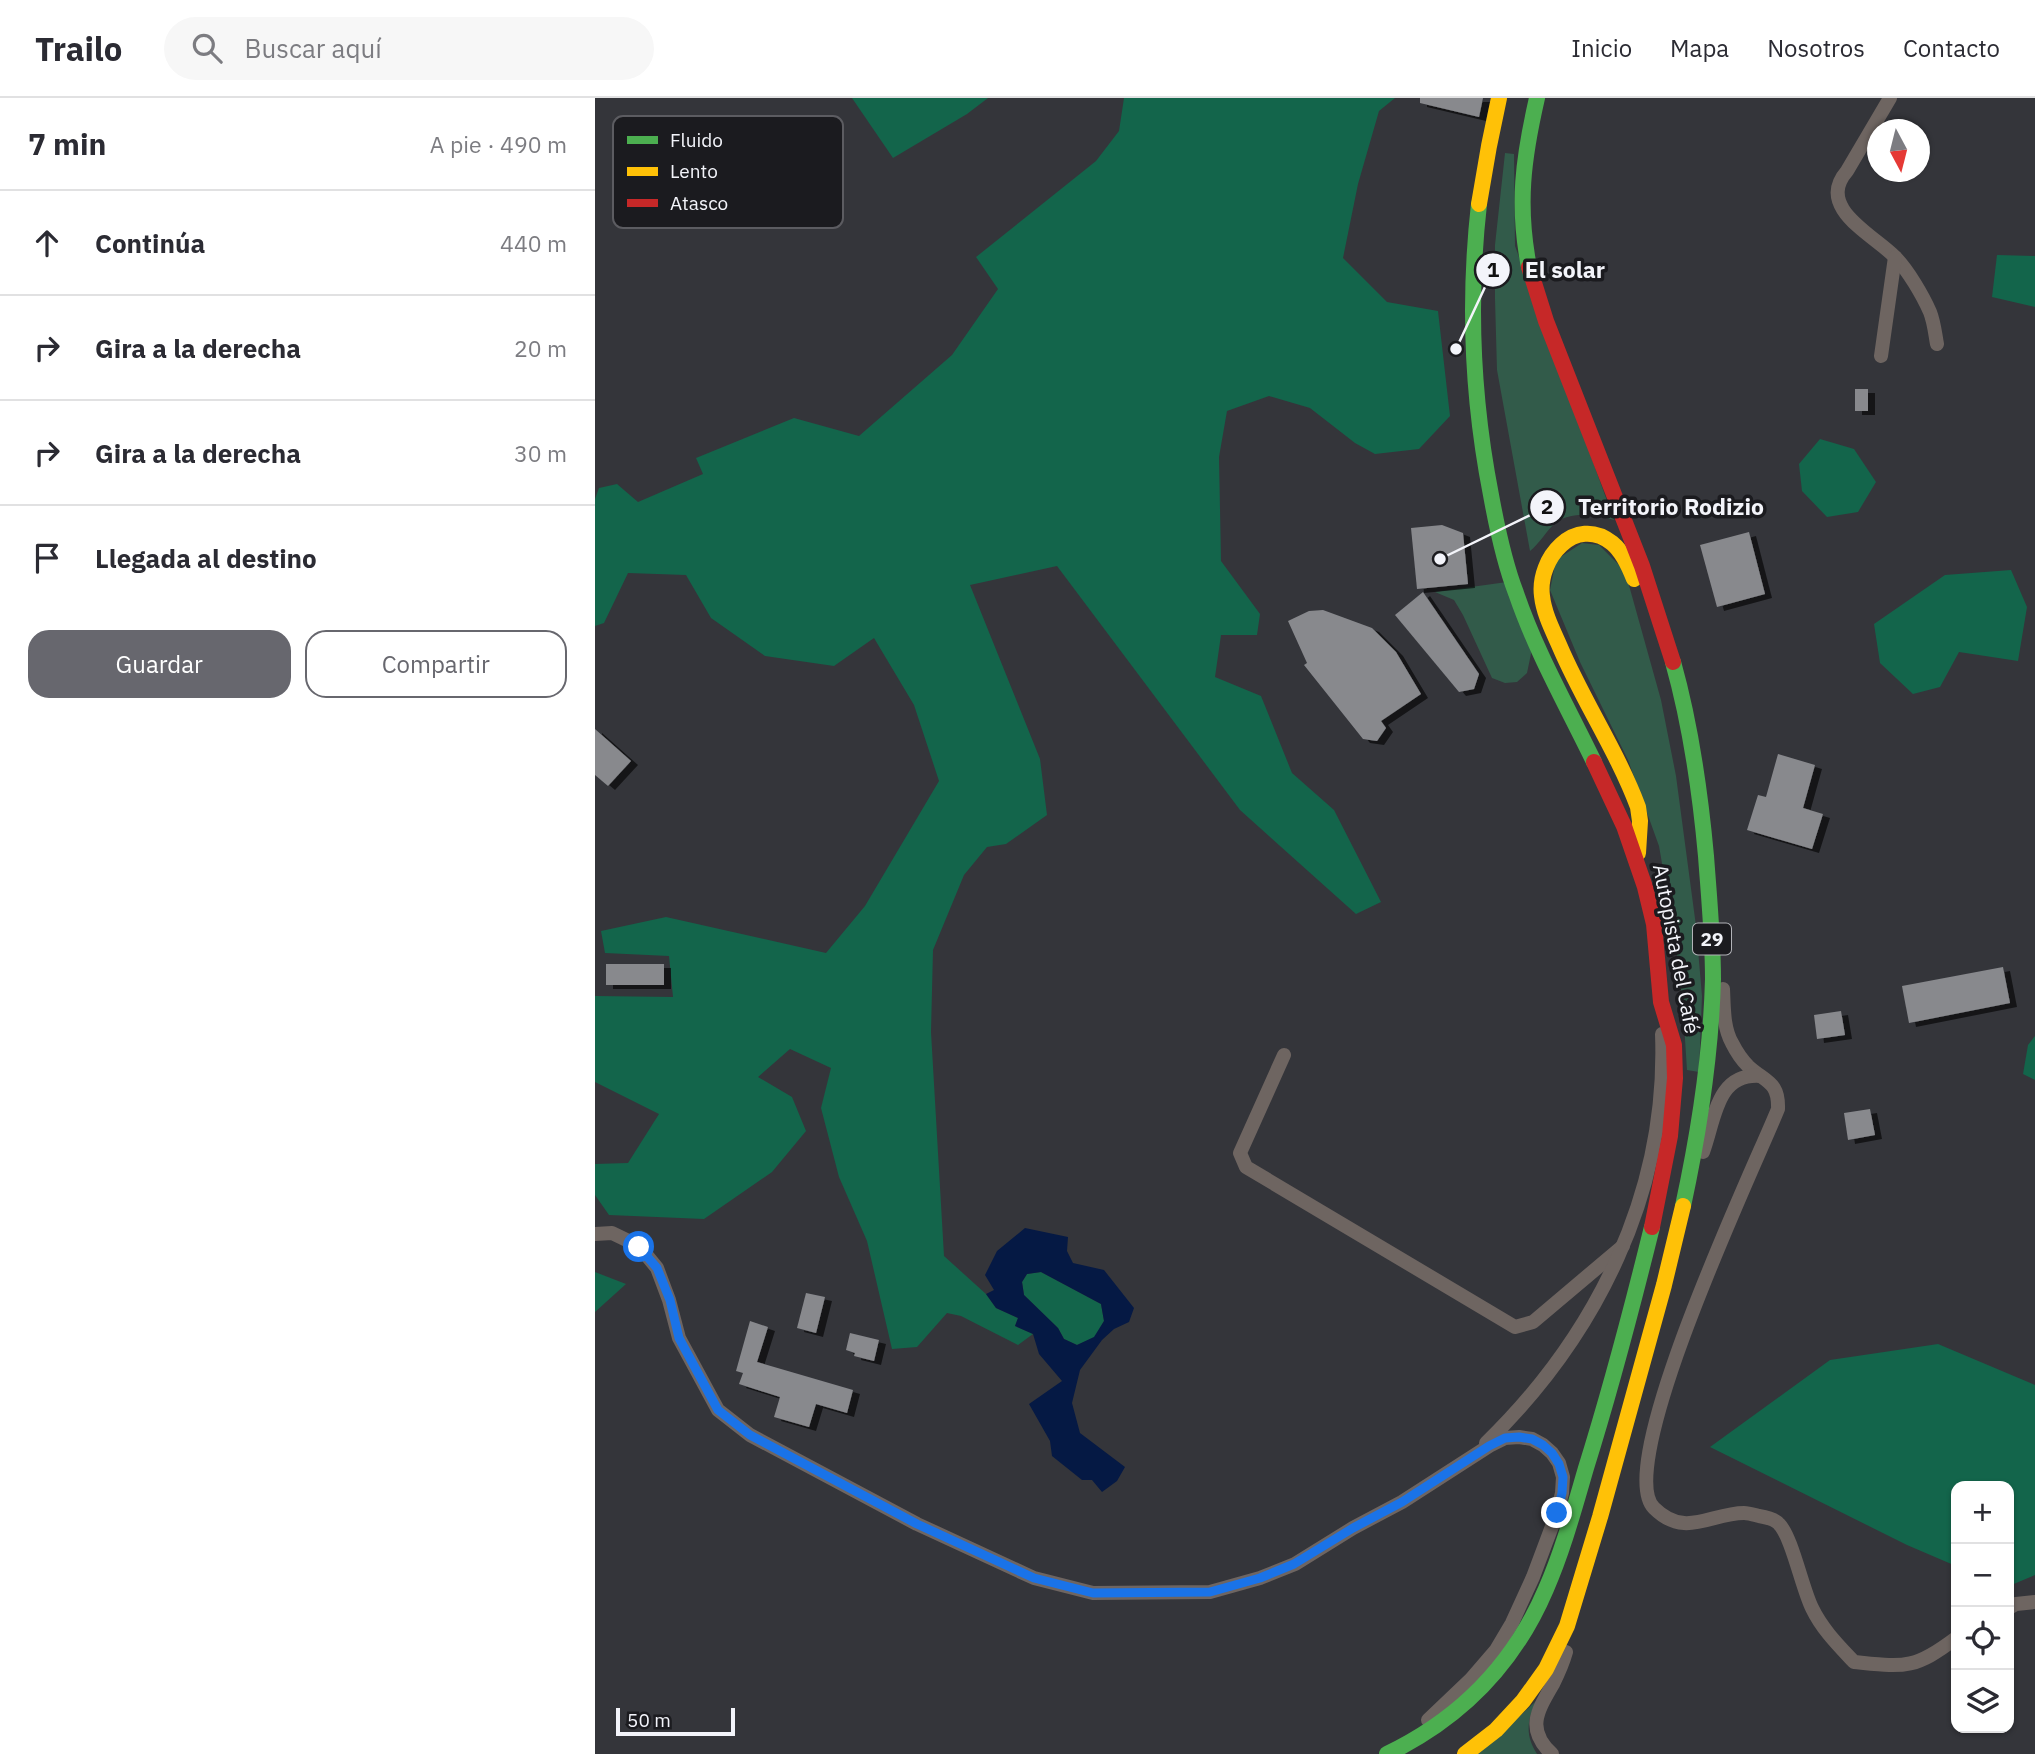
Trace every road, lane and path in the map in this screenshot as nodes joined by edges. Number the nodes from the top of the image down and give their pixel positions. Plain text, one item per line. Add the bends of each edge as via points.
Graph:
1 (1499, 98) edge
2 (1538, 98) edge
3 (1891, 98) edge
4 (1895, 257) junction
5 (1937, 344) dead end
6 (1881, 356) dead end
7 (1702, 800) junction
8 (1637, 861) junction
9 (1712, 947) junction
10 (1661, 1000) junction
11 (1284, 1055) dead end
12 (1760, 1076) junction
13 (1686, 1192) junction
14 (595, 1234) edge
15 (1623, 1246) junction
16 (1455, 1468) junction
17 (1583, 1576) junction
18 (2035, 1602) edge
19 (2011, 1607) edge
20 (1951, 1642) edge
21 (1379, 1754) edge
22 (1387, 1754) edge
23 (1465, 1754) edge
24 (1552, 1754) edge

1 - 8 highway, Autopista del Café via 1486,150 1471,286 1474,384 1485,465 1503,552 1524,616 1603,778
2 - 7 highway, Autopista del Café / 29 via 1521,197 1531,277 1661,622 1687,719
3 - 4 street via 1837,188 1843,211
4 - 5 street via 1931,314
4 - 6 street
7 - 8 highway via 1684,765 1660,658 1626,560 1609,540 1599,536 1587,534 1563,541 1546,560 1541,575 1545,612 1640,812
7 - 9 highway, Autopista del Café / 29
8 - 10 highway, Autopista del Café via 1652,915
9 - 12 street via 1723,975 1731,1041
9 - 13 highway, Autopista del Café / 29 via 1709,1038
10 - 15 street via 1662,1070 1656,1125 1649,1166
10 - 22 highway, Autopista del Café via 1674,1046 1673,1114 1661,1192 1560,1552 1532,1618 1483,1684 1439,1724
11 - 15 street via 1240,1153 1246,1167 1515,1327 1534,1322
12 - 13 street via 1739,1077 1723,1093
12 - 20 street via 1776,1090 1778,1109 1669,1373 1647,1465 1645,1485 1651,1506 1688,1524 1744,1513 1778,1523 1812,1608 1854,1662 1899,1667 1921,1662
13 - 17 highway, Autopista del Café / 29
14 - 16 street via 612,1233 639,1247 657,1268 679,1338 718,1410 750,1435 917,1524 1034,1578 1093,1593 1210,1592 1294,1564
15 - 16 street via 1588,1318 1541,1384
16 - 21 street via 1505,1438 1532,1439 1559,1464 1563,1477 1557,1513 1533,1577 1496,1650 1434,1714
17 - 23 highway, Autopista del Café / 29 via 1564,1634 1536,1684 1500,1727
17 - 24 street via 1570,1642 1537,1711 1541,1742
18 - 19 street

